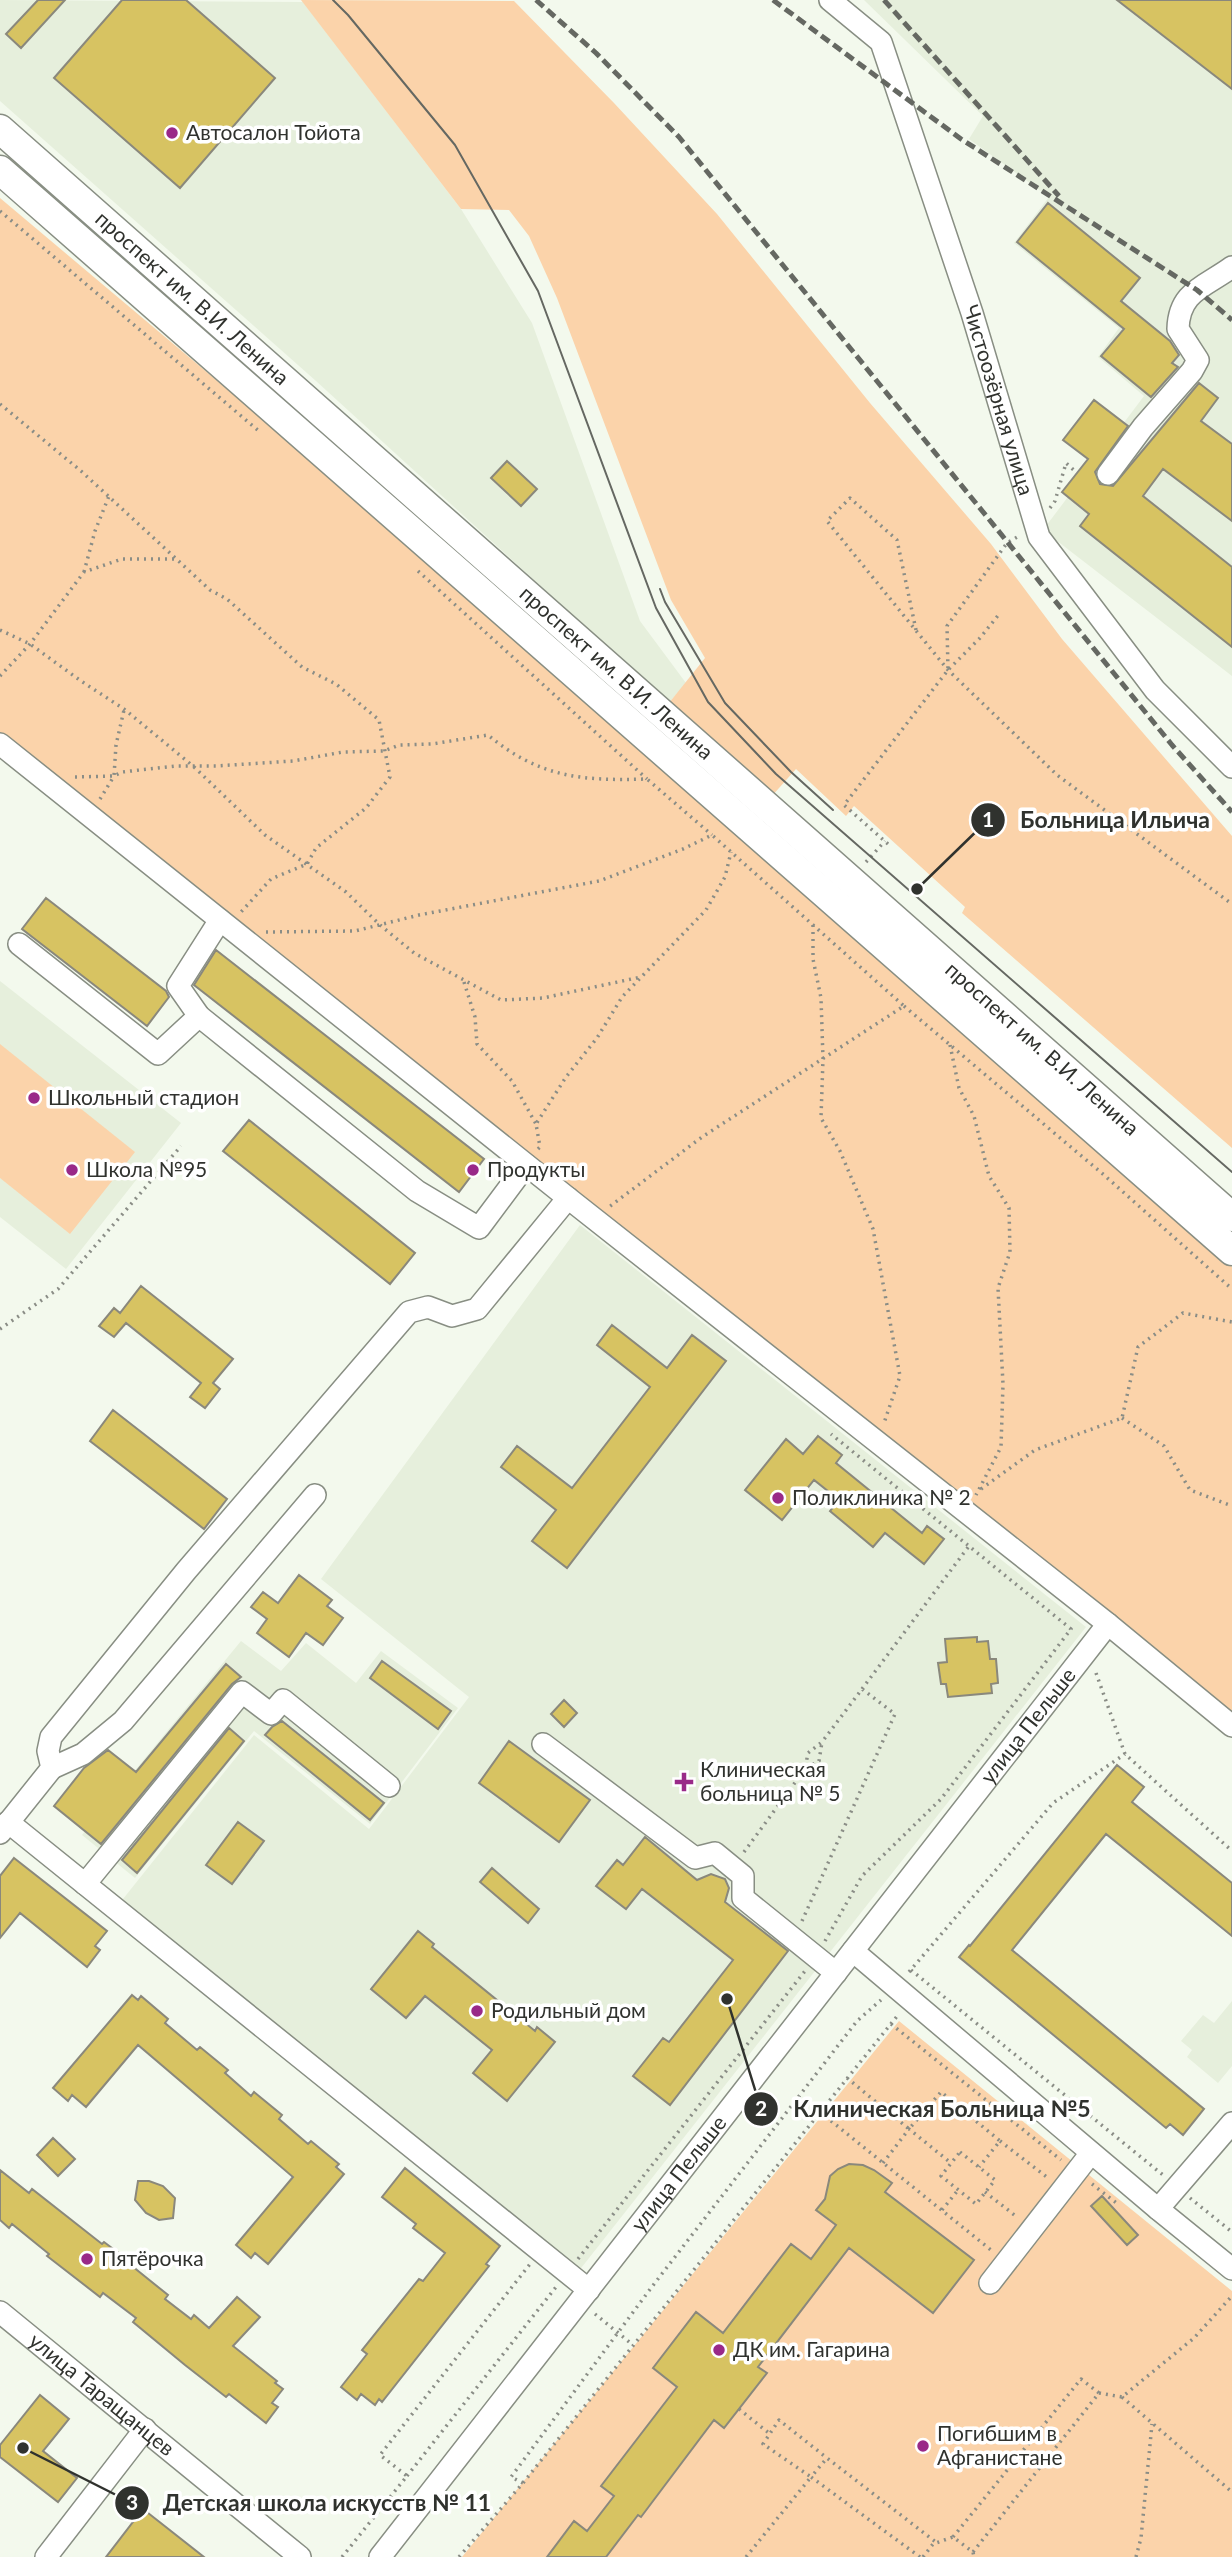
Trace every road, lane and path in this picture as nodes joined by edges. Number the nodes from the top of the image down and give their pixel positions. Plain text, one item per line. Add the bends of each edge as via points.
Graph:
1 (830, 0) edge
2 (0, 129) edge
3 (0, 170) edge
4 (0, 211) edge
5 (1232, 267) edge
6 (0, 404) edge
7 (269, 440) dead end
8 (1077, 473) dead end
9 (1108, 474) dead end
10 (109, 496) junction
11 (1036, 526) junction
12 (177, 559) junction
13 (414, 568) dead end
14 (84, 572) junction
15 (1000, 613) dead end
16 (0, 629) edge
17 (916, 630) junction
18 (30, 643) junction
19 (948, 670) junction
20 (0, 676) edge
21 (124, 709) junction
22 (0, 744) edge
23 (384, 751) junction
24 (193, 766) junction
25 (1232, 767) edge
26 (114, 776) junction
27 (647, 779) junction
28 (52, 785) junction
29 (90, 815) junction
30 (712, 835) junction
31 (731, 852) junction
32 (866, 862) dead end
33 (307, 864) junction
34 (1232, 904) edge
35 (227, 925) junction
36 (380, 925) junction
37 (813, 925) junction
38 (19, 944) dead end
39 (640, 977) junction
40 (464, 979) junction
41 (904, 1006) junction
42 (199, 1016) junction
43 (950, 1045) junction
44 (823, 1059) junction
45 (536, 1124) junction
46 (181, 1146) dead end
47 (526, 1165) junction
48 (568, 1198) junction
49 (1232, 1217) edge
50 (593, 1218) junction
51 (1232, 1251) edge
52 (1232, 1289) edge
53 (1232, 1322) edge
54 (0, 1329) edge
55 (1122, 1418) junction
56 (831, 1434) dead end
57 (877, 1442) junction
58 (315, 1495) dead end
59 (1232, 1506) edge
60 (969, 1546) junction
61 (1108, 1624) junction
62 (1087, 1651) junction
63 (862, 1689) junction
64 (1232, 1726) edge
65 (822, 1742) junction
66 (543, 1744) dead end
67 (1125, 1754) junction
68 (52, 1768) junction
69 (804, 1769) junction
70 (389, 1786) dead end
71 (4, 1828) edge
72 (1232, 1851) edge
73 (733, 1868) junction
74 (85, 1884) junction
75 (793, 1939) junction
76 (853, 1951) junction
77 (816, 1957) junction
78 (911, 1969) junction
79 (836, 1973) junction
80 (903, 1994) junction
81 (891, 2024) junction
82 (847, 2078) junction
83 (820, 2112) junction
84 (1232, 2123) edge
85 (909, 2129) junction
86 (1000, 2141) junction
87 (1091, 2153) junction
88 (883, 2163) junction
89 (951, 2164) junction
90 (1068, 2165) dead end
91 (979, 2167) junction
92 (1177, 2187) junction
93 (1062, 2189) junction
94 (958, 2190) junction
95 (985, 2192) junction
96 (1158, 2209) junction
97 (942, 2210) junction
98 (1023, 2222) dead end
99 (1232, 2232) edge
100 (1006, 2262) junction
101 (531, 2263) dead end
102 (1232, 2269) edge
103 (567, 2272) junction
104 (990, 2283) dead end
105 (589, 2290) junction
106 (1232, 2296) edge
107 (0, 2312) edge
108 (1099, 2393) junction
109 (1122, 2397) junction
110 (739, 2409) dead end
111 (1152, 2424) junction
112 (145, 2429) junction
113 (770, 2434) junction
114 (827, 2458) junction
115 (407, 2476) junction
116 (811, 2477) junction
117 (523, 2483) junction
118 (1232, 2492) edge
119 (953, 2536) junction
120 (937, 2543) junction
121 (973, 2554) edge
122 (46, 2557) edge
123 (300, 2557) edge
124 (342, 2557) edge
125 (380, 2557) edge
126 (460, 2557) edge
127 (746, 2557) edge
128 (922, 2557) edge
129 (1136, 2557) edge

1 - 11 street, Чистоозёрная улица via 881,42 972,313
2 - 49 main road, проспект им. В.И. Ленина
3 - 51 main road, проспект им. В.И. Ленина
4 - 7 path
5 - 9 street via 1182,303 1178,329 1198,360
6 - 10 path
8 - 11 path via 1066,463 1055,501
10 - 12 path
10 - 14 path
11 - 19 path via 1007,543 947,626
11 - 25 street, Чистоозёрная улица via 1039,537 1155,690
12 - 14 path via 122,559
12 - 23 path via 302,667 335,684 379,720
13 - 27 path
14 - 18 path
15 - 19 path
16 - 18 path
17 - 17 path via 827,521 850,498 897,540
17 - 19 path
18 - 20 path
18 - 21 path
19 - 32 path via 844,805 886,843
19 - 34 path via 1057,775
21 - 24 path
21 - 26 path
22 - 28 street
23 - 24 path
23 - 27 path via 399,745 488,735 511,754 543,770 602,780
23 - 33 path via 390,777 366,808 316,848
24 - 26 path
24 - 33 path via 265,835
26 - 28 path via 70,777
26 - 29 path
27 - 30 path
28 - 29 street
29 - 35 street
30 - 31 path
30 - 36 path via 599,880
31 - 37 path
31 - 39 path via 725,877 706,910
33 - 35 path via 271,879
33 - 36 path via 346,892
35 - 36 path via 297,933 355,931
35 - 42 street via 178,986
35 - 47 street
36 - 40 path via 414,954
37 - 41 path
37 - 44 path
38 - 42 street via 158,1054
39 - 40 path via 543,998 501,1000
39 - 45 path
40 - 45 path via 477,1044 512,1081
41 - 43 path
41 - 44 path
42 - 47 street via 417,1191 478,1228
43 - 52 path
43 - 55 path via 959,1088 974,1116 989,1176 1009,1208 1010,1252 998,1288 1001,1447 980,1490 1035,1450
44 - 50 path via 702,1137
44 - 57 path via 821,1118 873,1229 900,1376
45 - 47 path via 540,1147
46 - 54 path via 58,1289
47 - 48 street
48 - 50 street
48 - 68 street via 477,1309 452,1316 428,1307 409,1312 186,1571 51,1737
50 - 57 street
53 - 55 path via 1183,1313 1138,1347
55 - 59 path via 1164,1446 1190,1490
56 - 60 path
57 - 61 street
58 - 68 street via 123,1721 83,1754
60 - 63 path
60 - 77 path via 1071,1629 941,1799 862,1876
61 - 62 street, улица Пельше
61 - 64 street
62 - 67 path
62 - 76 street, улица Пельше
63 - 65 path
63 - 75 path via 895,1714
65 - 69 path via 808,1753
65 - 69 path via 819,1761
66 - 73 street via 695,1858 715,1853
67 - 72 path
67 - 78 path via 1053,1803
68 - 71 street
69 - 73 path
70 - 74 street via 283,1699 271,1714 242,1692
71 - 74 street
73 - 75 street via 743,1876 743,1898
74 - 103 street
75 - 77 street
76 - 79 street, улица Пельше
76 - 80 street
77 - 79 street
77 - 103 path
78 - 80 path
78 - 92 path
79 - 105 street, улица Пельше
80 - 81 path
80 - 87 street
80 - 117 path via 857,2021 511,2477
81 - 82 path
81 - 90 path
82 - 83 path
82 - 85 path
83 - 88 path
83 - 117 path
84 - 92 street
85 - 86 path via 941,2092
85 - 88 path
85 - 89 path
86 - 91 path
86 - 93 path
87 - 93 street
87 - 96 street
88 - 97 path
89 - 91 path via 960,2152
89 - 94 path via 941,2176
91 - 95 path via 995,2180
92 - 96 street
92 - 99 path
93 - 100 street
94 - 95 path via 976,2204
94 - 97 path
95 - 98 path
96 - 102 street
97 - 100 path
100 - 104 street
101 - 115 path via 380,2455
103 - 105 street
103 - 115 path
105 - 125 street, улица Пельше
106 - 109 path via 1194,2338
107 - 112 street, улица Таращанцев
108 - 109 path
108 - 119 path via 1081,2379
108 - 121 path
109 - 111 path
110 - 113 path
111 - 118 path
111 - 129 path via 1142,2538
112 - 122 street
112 - 123 street, улица Таращанцев
113 - 114 path via 779,2420
113 - 116 path via 763,2444
114 - 116 path
114 - 120 path
115 - 124 path
116 - 127 path
116 - 128 path
117 - 126 path
119 - 120 path
119 - 121 path
120 - 128 path

